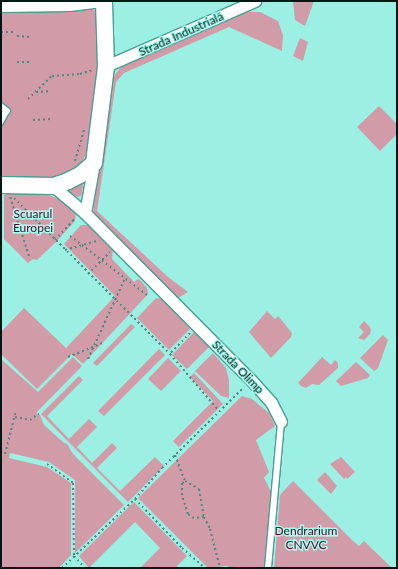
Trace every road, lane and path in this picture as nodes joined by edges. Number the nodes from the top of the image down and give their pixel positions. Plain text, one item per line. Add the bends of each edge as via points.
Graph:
1 (104, 1) edge
2 (255, 1) edge
3 (1, 6) edge
4 (1, 32) edge
5 (16, 32) dead end
6 (16, 36) dead end
7 (30, 36) dead end
8 (17, 62) dead end
9 (30, 62) dead end
10 (96, 66) junction
11 (90, 78) dead end
12 (51, 91) dead end
13 (36, 92) junction
14 (28, 99) dead end
15 (1, 106) edge
16 (51, 119) dead end
17 (33, 120) dead end
18 (1, 122) edge
19 (85, 125) dead end
20 (75, 162) dead end
21 (94, 162) junction
22 (53, 186) junction
23 (8, 190) edge
24 (12, 198) junction
25 (79, 213) junction
26 (70, 236) dead end
27 (103, 239) dead end
28 (56, 241) junction
29 (82, 245) junction
30 (113, 249) dead end
31 (65, 250) junction
32 (30, 259) dead end
33 (102, 260) junction
34 (88, 274) junction
35 (124, 278) junction
36 (147, 295) dead end
37 (114, 300) junction
38 (198, 325) junction
39 (102, 344) dead end
40 (93, 348) junction
41 (170, 354) junction
42 (68, 357) dead end
43 (88, 359) dead end
44 (251, 380) junction
45 (16, 411) dead end
46 (219, 411) junction
47 (39, 413) dead end
48 (15, 416) junction
49 (280, 422) joint
50 (5, 454) dead end
51 (175, 455) junction
52 (47, 464) dead end
53 (185, 481) junction
54 (135, 499) junction
55 (204, 517) junction
56 (74, 556) junction
57 (62, 568) edge
58 (84, 568) edge
59 (205, 568) edge
60 (220, 568) edge
61 (268, 568) edge

1 - 3 street via 69,5
1 - 10 street
2 - 10 street, Strada Industrială
4 - 5 path
6 - 7 path
8 - 9 path
10 - 11 path
10 - 13 path via 80,74 52,76
10 - 21 street
12 - 13 path
13 - 14 path
15 - 18 lane via 8,111
16 - 17 path
19 - 20 path
21 - 22 street via 74,178
21 - 25 street
22 - 23 street
22 - 25 street, Strada Olimp
23 - 24 path
24 - 28 path
24 - 32 path
25 - 28 path
25 - 38 street, Strada Olimp
26 - 29 path
27 - 29 path
28 - 31 path
29 - 31 path
29 - 33 path
30 - 33 path
31 - 34 path
33 - 34 path
33 - 35 path
34 - 37 path
35 - 36 path
35 - 37 path
37 - 40 path
37 - 41 path
38 - 41 path
38 - 44 street, Strada Olimp
39 - 40 path
40 - 42 path
40 - 43 path
41 - 46 path
44 - 46 path
44 - 49 street, Strada Olimp via 271,402
45 - 48 path
46 - 51 path
47 - 48 path via 30,420
48 - 50 path
49 - 61 lane, Strada Olimp
51 - 53 path
51 - 54 path
52 - 56 path via 73,483
53 - 55 path via 199,489
53 - 55 path via 182,483 182,495 188,514 194,518
54 - 56 path
54 - 59 path
55 - 60 path via 210,529
56 - 57 path
56 - 58 path

